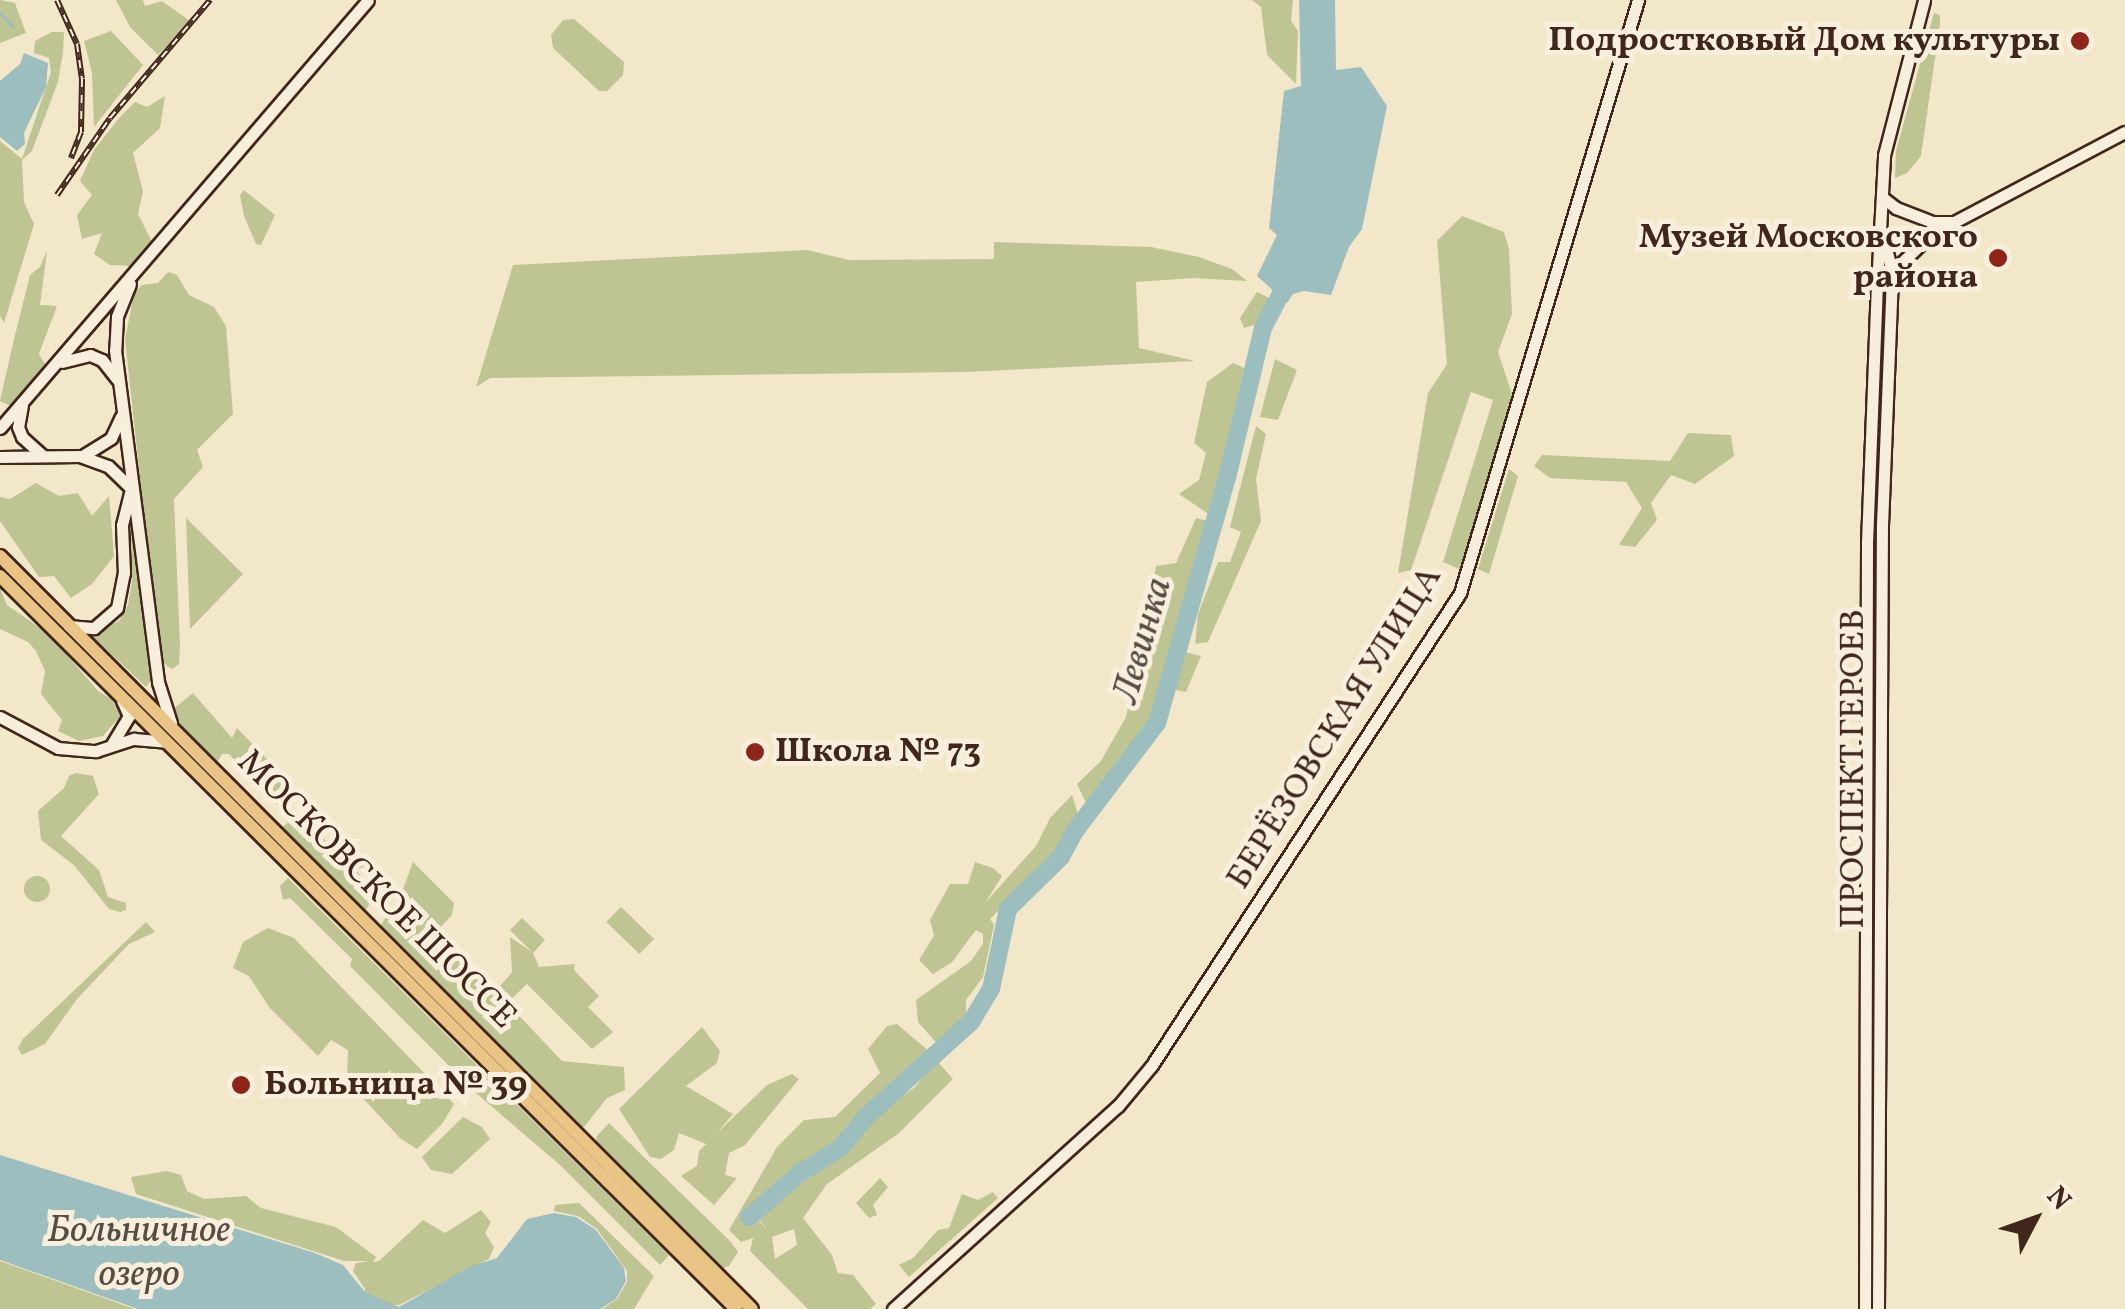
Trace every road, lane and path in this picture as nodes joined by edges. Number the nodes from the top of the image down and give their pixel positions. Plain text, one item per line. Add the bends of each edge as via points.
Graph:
1 (368, 0) edge
2 (1638, 0) edge
3 (1924, 0) edge
4 (2125, 132) edge
5 (1882, 197) junction
6 (1954, 222) junction
7 (1881, 230) junction
8 (137, 272) junction
9 (1892, 272) junction
10 (53, 366) junction
11 (119, 382) junction
12 (24, 401) junction
13 (122, 412) junction
14 (0, 428) edge
15 (42, 456) junction
16 (80, 456) junction
17 (0, 457) edge
18 (131, 488) junction
19 (0, 556) edge
20 (0, 576) edge
21 (69, 626) junction
22 (112, 686) junction
23 (0, 718) edge
24 (175, 739) junction
25 (108, 747) junction
26 (736, 1309) edge
27 (752, 1309) edge
28 (893, 1309) edge
29 (1864, 1309) edge
30 (1878, 1309) edge

1 - 8 main road
2 - 28 main road, БЕРЁЗОВСКАЯ УЛИЦА via 1460,593 1152,1065 1118,1106
3 - 5 main road, ПРОСПЕКТ ГЕРОЕВ via 1884,155
4 - 6 main road
5 - 6 main road via 1917,216
5 - 7 main road, ПРОСПЕКТ ГЕРОЕВ
6 - 9 main road
7 - 9 main road, ПРОСПЕКТ ГЕРОЕВ
7 - 29 main road, ПРОСПЕКТ ГЕРОЕВ via 1867,543
8 - 10 main road
8 - 11 main road via 115,329
9 - 30 main road, ПРОСПЕКТ ГЕРОЕВ via 1882,525
10 - 11 main road via 90,355
10 - 12 main road
11 - 13 main road
12 - 14 main road
12 - 15 main road via 18,426
13 - 16 main road via 111,438
13 - 18 main road
15 - 16 main road
15 - 17 main road
16 - 18 main road via 108,466
18 - 21 main road via 117,608 94,628
18 - 24 main road via 158,682
19 - 21 main road, МОСКОВСКОЕ ШОССЕ
20 - 22 main road, МОСКОВСКОЕ ШОССЕ
21 - 24 main road, МОСКОВСКОЕ ШОССЕ
22 - 24 main road, МОСКОВСКОЕ ШОССЕ
22 - 25 main road via 129,716 121,737
23 - 25 main road via 58,748
24 - 25 main road
24 - 26 main road, МОСКОВСКОЕ ШОССЕ
24 - 27 main road, МОСКОВСКОЕ ШОССЕ

